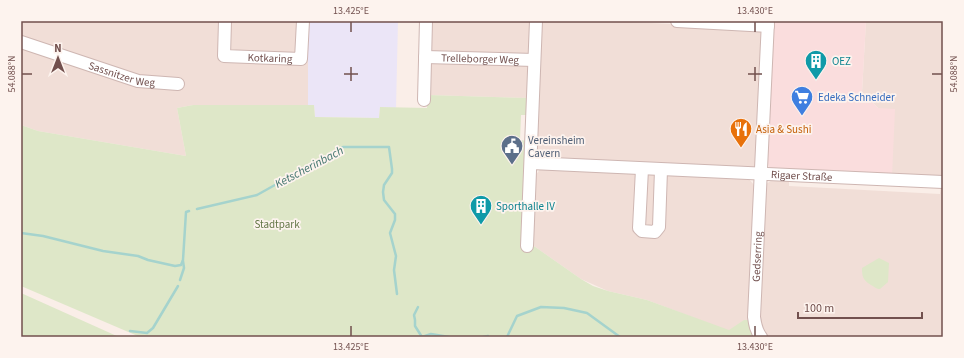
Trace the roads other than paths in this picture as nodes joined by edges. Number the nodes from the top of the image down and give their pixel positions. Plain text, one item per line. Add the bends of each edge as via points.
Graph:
1 (225, 21) edge
2 (303, 21) edge
3 (426, 21) edge
4 (536, 21) edge
5 (676, 21) edge
6 (696, 22) edge
7 (768, 23) edge
8 (21, 42) edge
9 (425, 57) junction
10 (534, 60) junction
11 (178, 84) dead end
12 (424, 100) dead end
13 (531, 163) junction
14 (642, 169) junction
15 (661, 170) junction
16 (760, 174) junction
17 (943, 182) edge
18 (527, 246) dead end
19 (761, 337) edge

1 - 2 street, Kotkaring via 224,56 302,59
3 - 9 street, Trelleborger Weg
4 - 10 street, Trelleborger Weg
5 - 6 street
6 - 7 street
7 - 16 street, Gedserring
8 - 11 street, Sassnitzer Weg via 138,81
9 - 10 street, Trelleborger Weg
9 - 12 street, Trelleborger Weg
10 - 13 street, Trelleborger Weg
13 - 14 street, Rigaer Straße
13 - 18 street, Trelleborger Weg
14 - 15 street, Rigaer Straße
14 - 15 street via 639,228 649,232 655,232 659,227
15 - 16 street, Rigaer Straße
16 - 17 street, Rigaer Straße
16 - 19 street, Gedserring via 754,317

